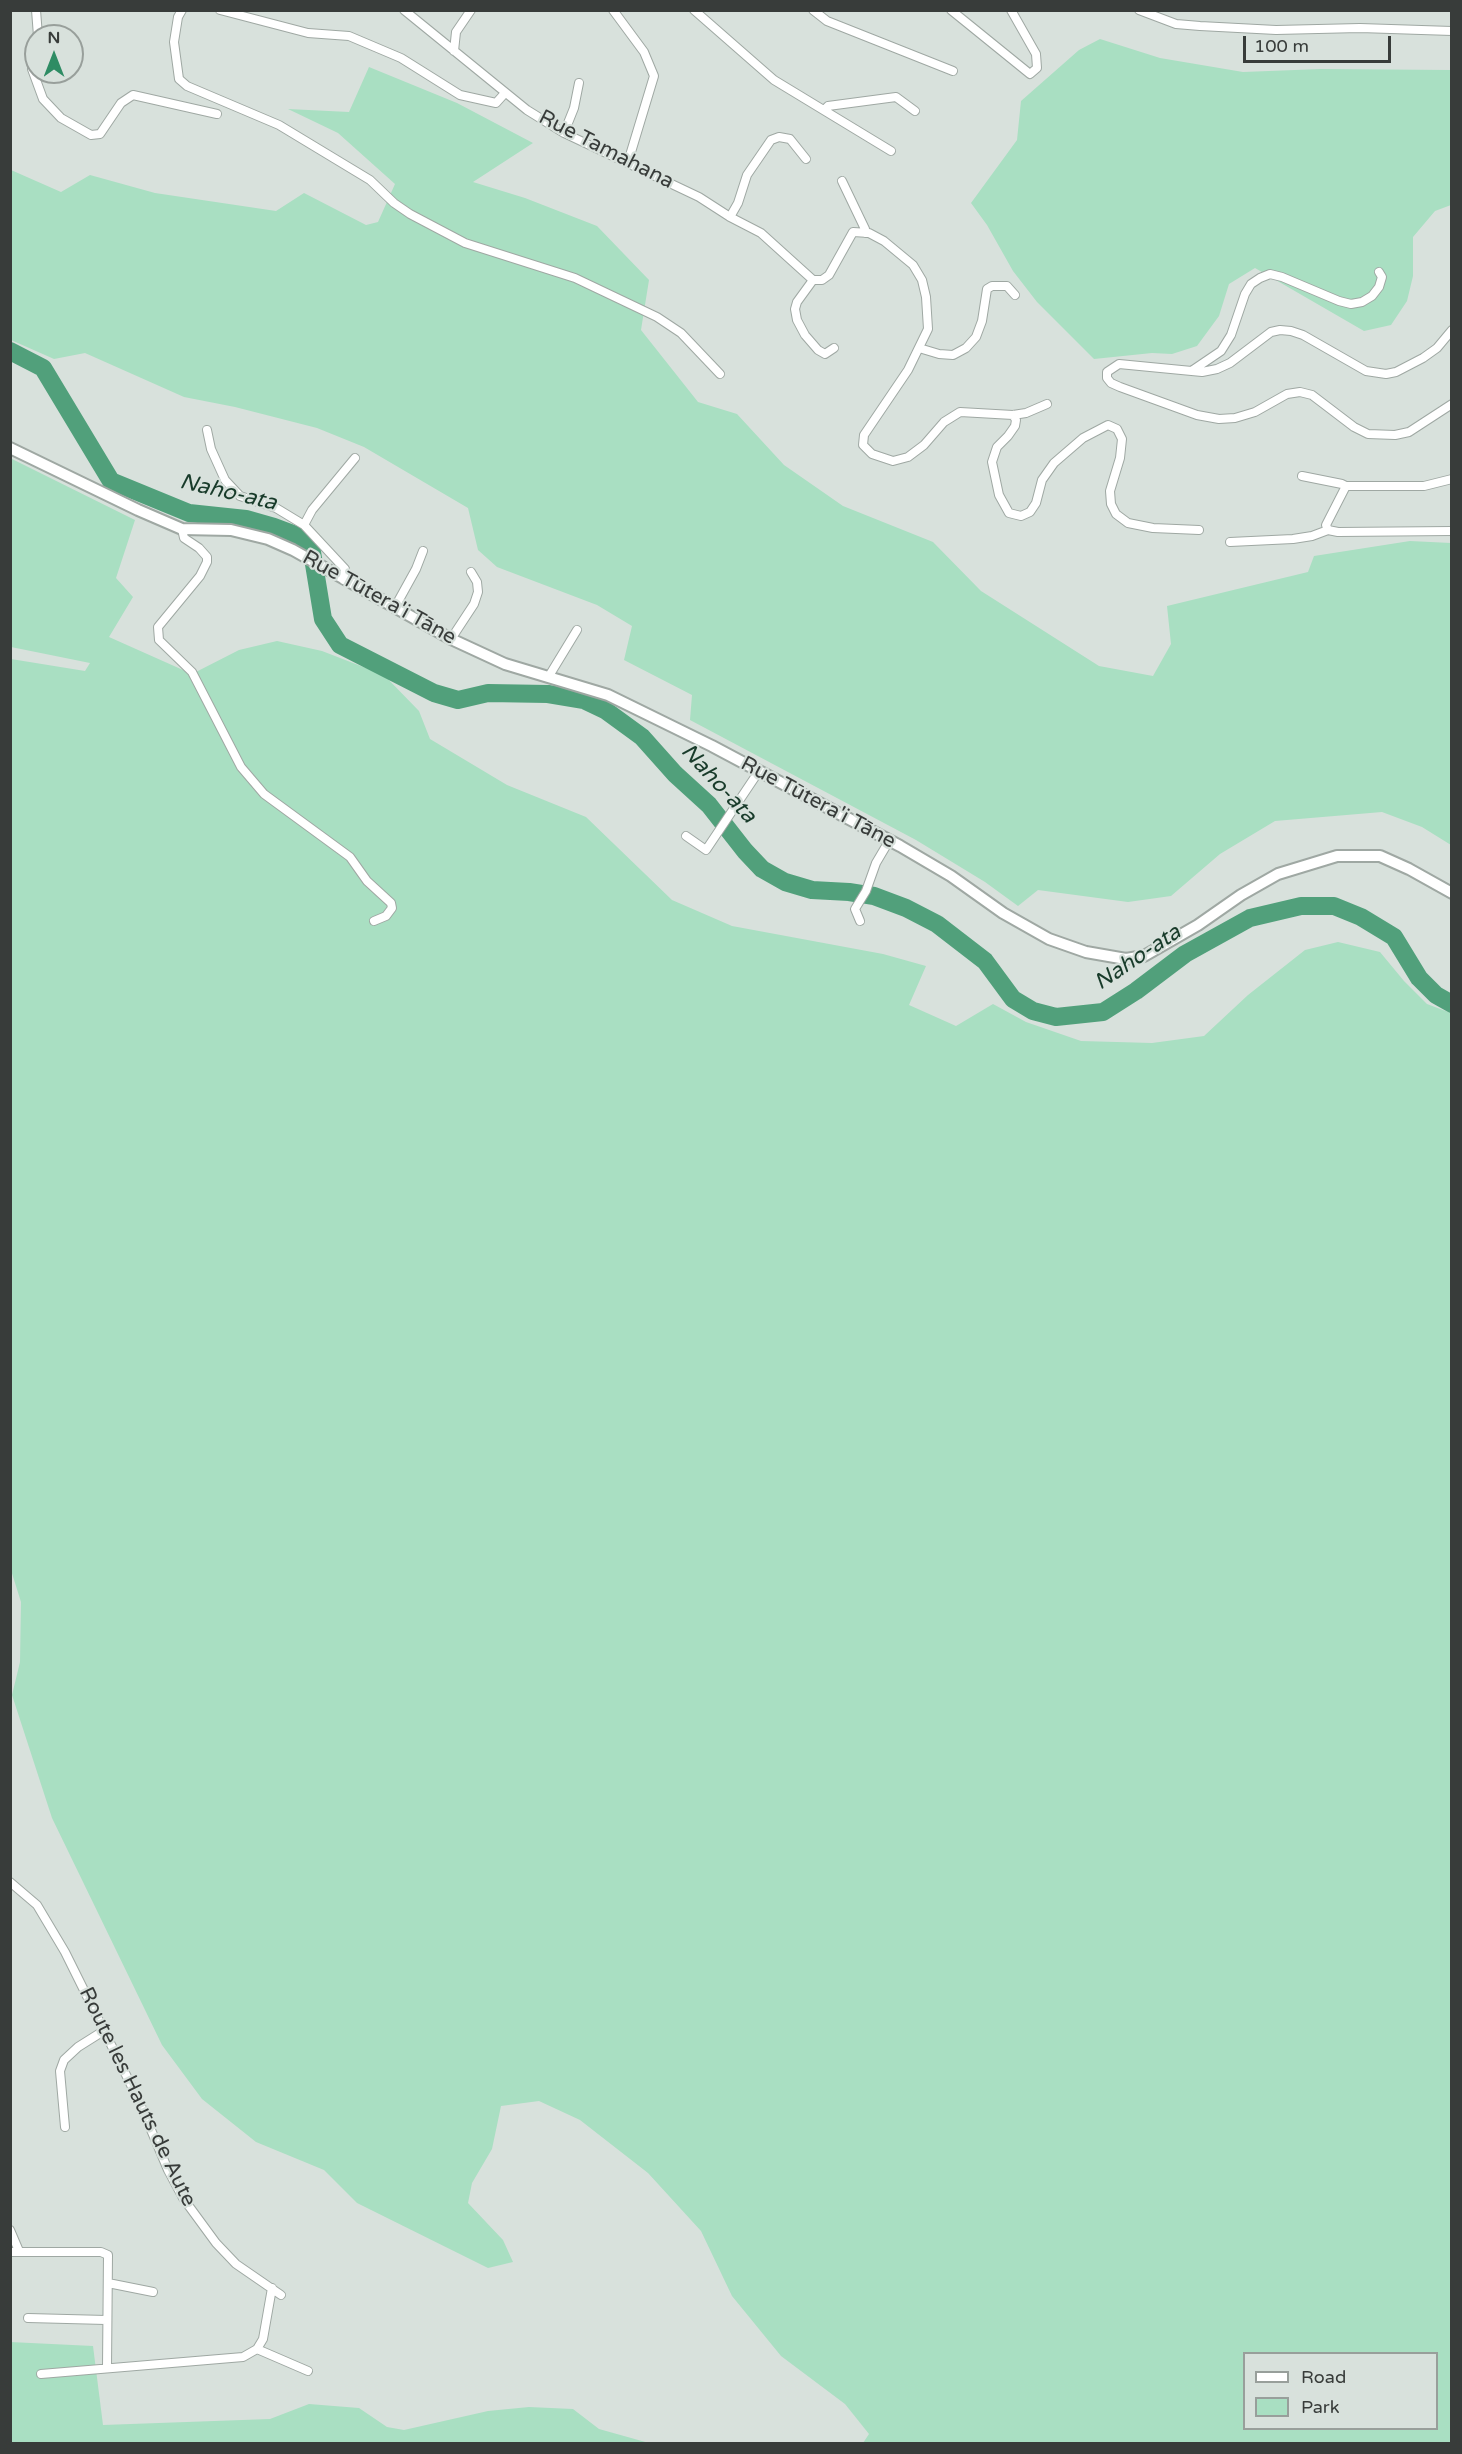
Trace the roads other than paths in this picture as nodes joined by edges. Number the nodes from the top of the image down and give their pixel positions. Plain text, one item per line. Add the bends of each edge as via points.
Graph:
1 (182, 10) edge
2 (220, 10) edge
3 (404, 10) edge
4 (471, 10) edge
5 (613, 10) edge
6 (693, 10) edge
7 (813, 10) edge
8 (951, 10) edge
9 (1011, 10) edge
10 (1139, 10) edge
11 (1452, 31) edge
12 (454, 51) junction
13 (953, 71) dead end
14 (579, 83) dead end
15 (38, 84) edge
16 (505, 93) junction
17 (824, 110) junction
18 (915, 111) dead end
19 (217, 114) dead end
20 (564, 133) junction
21 (891, 152) dead end
22 (806, 159) dead end
23 (628, 162) junction
24 (842, 181) dead end
25 (730, 217) junction
26 (865, 233) junction
27 (1379, 272) dead end
28 (813, 280) junction
29 (1015, 295) dead end
30 (1452, 330) edge
31 (834, 348) dead end
32 (919, 348) junction
33 (1193, 370) junction
34 (720, 374) dead end
35 (1047, 404) dead end
36 (1452, 404) edge
37 (1013, 415) junction
38 (207, 430) dead end
39 (10, 448) edge
40 (355, 458) dead end
41 (1302, 476) dead end
42 (1452, 479) edge
43 (1346, 486) junction
44 (304, 525) junction
45 (182, 529) junction
46 (1199, 530) dead end
47 (1328, 530) junction
48 (1452, 531) edge
49 (1230, 542) dead end
50 (423, 551) dead end
51 (471, 572) dead end
52 (344, 580) junction
53 (395, 607) junction
54 (577, 630) dead end
55 (451, 639) junction
56 (549, 676) junction
57 (759, 771) junction
58 (686, 836) dead end
59 (889, 841) junction
60 (1452, 894) edge
61 (374, 921) dead end
62 (860, 921) dead end
63 (10, 1882) edge
64 (105, 2030) junction
65 (65, 2127) dead end
66 (10, 2230) edge
67 (15, 2251) edge
68 (108, 2283) junction
69 (272, 2288) junction
70 (153, 2292) dead end
71 (281, 2295) dead end
72 (28, 2318) dead end
73 (106, 2320) junction
74 (257, 2349) junction
75 (107, 2367) junction
76 (308, 2372) dead end
77 (41, 2374) dead end

1 - 34 street via 174,42 179,80 187,86 279,125 370,180 410,214 465,243 575,278 657,317 681,333
2 - 16 street via 308,33 349,36 400,58 460,94 496,103
3 - 12 street, Rue Tamahana
4 - 12 street via 456,32
5 - 23 street via 644,52 654,76
6 - 17 street via 774,80
7 - 13 street via 837,26
8 - 9 street via 1030,74 1037,68 1036,54
10 - 11 street via 1176,24 1200,26
12 - 16 street, Rue Tamahana
14 - 20 street
15 - 19 street via 43,99 61,118 91,135 100,134 121,103 133,95
16 - 20 street, Rue Tamahana
17 - 18 street via 828,106 896,97
17 - 21 street
20 - 23 street, Rue Tamahana
22 - 25 street via 790,140 771,140 747,175
23 - 25 street, Rue Tamahana via 699,196
24 - 26 street
25 - 28 street, Rue Tamahana via 761,233
26 - 28 street via 854,232 829,275
26 - 32 street via 892,247 921,275 928,325
27 - 33 street via 1379,286 1371,296 1351,304 1282,277 1270,274 1260,278 1245,294 1231,335 1221,351
28 - 31 street via 797,302 797,320 818,350 825,354
29 - 32 street via 1007,286 987,289 982,321 966,348 952,355
30 - 33 street via 1423,358 1386,374 1366,371 1291,330 1271,332 1216,369
32 - 37 street via 865,431 862,441 868,452 885,460 900,460 916,451 956,414
33 - 36 street via 1119,364 1107,372 1107,378 1170,406 1219,419 1255,412 1287,394 1300,392 1312,395 1368,434 1409,432
35 - 37 street
37 - 46 street via 1015,426 997,447 992,462 999,495 1009,513 1021,516 1030,512 1042,480 1054,463 1083,438 1108,425 1117,429 1122,439 1110,491 1116,514 1128,523 1153,528
38 - 44 street via 221,474 240,496 276,508
39 - 45 street, Rue Tūtera'i Tāne
40 - 44 street
41 - 43 street
42 - 43 street via 1424,486
43 - 47 street via 1329,515
44 - 52 street via 345,569
45 - 52 street, Rue Tūtera'i Tāne via 231,530 268,539
45 - 61 street via 184,538 199,548 207,562 158,627 159,640 192,672 241,767 264,794 351,857 367,880 391,903 393,908 386,916
47 - 48 street
47 - 49 street via 1293,539
50 - 53 street
51 - 55 street via 478,592
52 - 53 street, Rue Tūtera'i Tāne
53 - 55 street, Rue Tūtera'i Tāne
54 - 56 street
55 - 56 street, Rue Tūtera'i Tāne via 505,664
56 - 57 street, Rue Tūtera'i Tāne via 609,695
57 - 58 street via 706,850
57 - 59 street, Rue Tūtera'i Tāne
59 - 60 street, Rue Tūtera'i Tāne via 1050,939 1086,952 1126,959 1144,956 1165,945 1278,874 1337,856 1380,856
59 - 62 street via 855,909
63 - 64 street, Route les Hauts de Aute via 37,1905
64 - 65 street via 64,2060 60,2071
64 - 69 street, Route les Hauts de Aute via 183,2198 236,2264
66 - 67 street
67 - 68 street via 101,2252 108,2255
68 - 70 street
68 - 73 street
69 - 71 street, Route les Hauts de Aute
69 - 74 street
72 - 73 street
73 - 75 street
74 - 75 street via 243,2357
74 - 76 street
75 - 77 street

